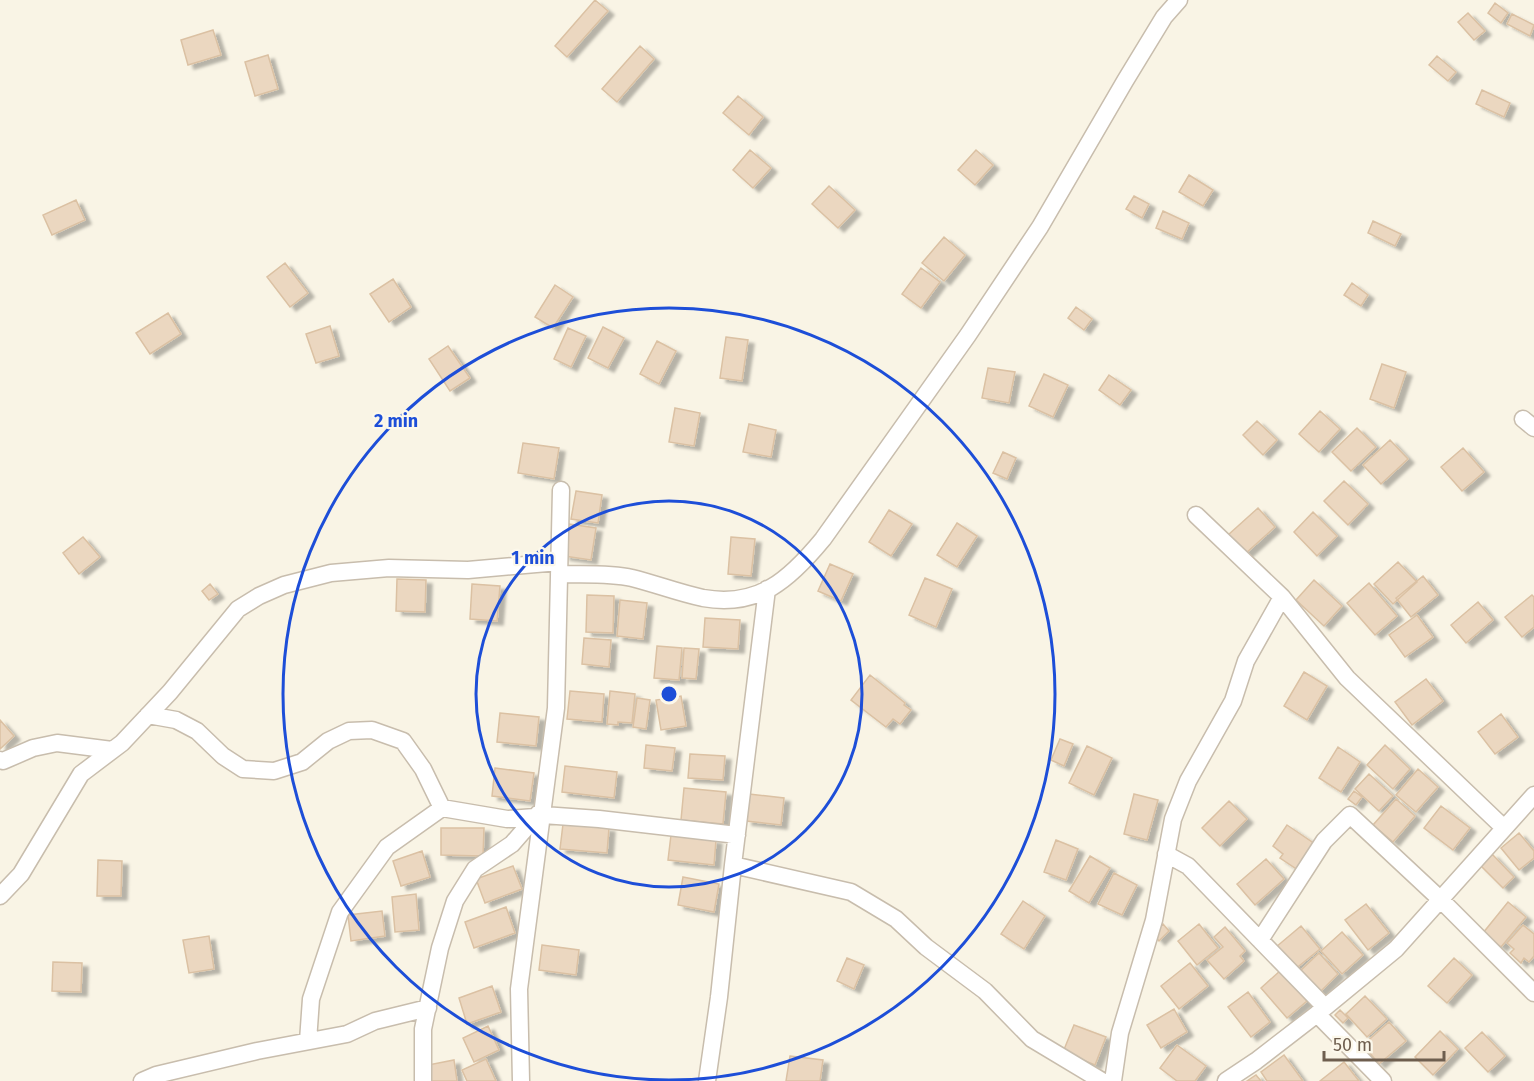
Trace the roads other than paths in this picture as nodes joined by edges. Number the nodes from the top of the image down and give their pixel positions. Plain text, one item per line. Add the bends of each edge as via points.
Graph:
1 (1179, 0) edge
2 (561, 490) dead end
3 (1196, 515) dead end
4 (559, 568) junction
5 (767, 589) junction
6 (1282, 597) junction
7 (148, 715) junction
8 (112, 750) junction
9 (0, 760) edge
10 (1534, 795) edge
11 (442, 808) junction
12 (540, 813) junction
13 (1503, 827) junction
14 (737, 835) junction
15 (1166, 854) junction
16 (733, 865) junction
17 (0, 896) edge
18 (1440, 899) junction
19 (1260, 940) junction
20 (1534, 993) edge
21 (428, 1008) junction
22 (1321, 1010) junction
23 (308, 1041) junction
24 (142, 1081) edge
25 (423, 1081) edge
26 (521, 1081) edge
27 (707, 1081) edge
28 (1102, 1081) edge
29 (1113, 1081) edge
30 (1226, 1081) edge
31 (1383, 1081) edge

1 - 5 street via 1164,17 1040,227 968,335 823,539 801,565
2 - 4 street
3 - 6 street
4 - 5 street via 630,577 704,598 734,601
4 - 7 street via 389,568 331,573 284,585 238,609
4 - 12 street via 556,708
5 - 14 street
6 - 13 street via 1347,678
6 - 15 street via 1246,660 1233,701 1188,781 1173,819
7 - 8 street
7 - 11 street via 176,720 197,731 243,769 274,771 302,762 328,741 349,731 372,730 403,741 423,769
8 - 9 street via 57,743
8 - 17 street via 81,774 21,874
10 - 13 street
11 - 12 street via 507,819
11 - 23 street via 387,847 340,912 312,999
12 - 14 street
12 - 21 street via 512,844 475,869 455,901 440,948
12 - 26 street via 519,990
13 - 18 street
14 - 16 street
15 - 19 street via 1188,866
15 - 29 street via 1154,921 1120,1033
16 - 27 street
16 - 28 street via 851,892 896,919 985,991 1032,1038
18 - 19 street via 1350,815 1324,841
18 - 20 street
18 - 22 street via 1396,949
19 - 22 street
21 - 23 street via 375,1021 347,1034
21 - 25 street via 423,1029
22 - 30 street
22 - 31 street
23 - 24 street

